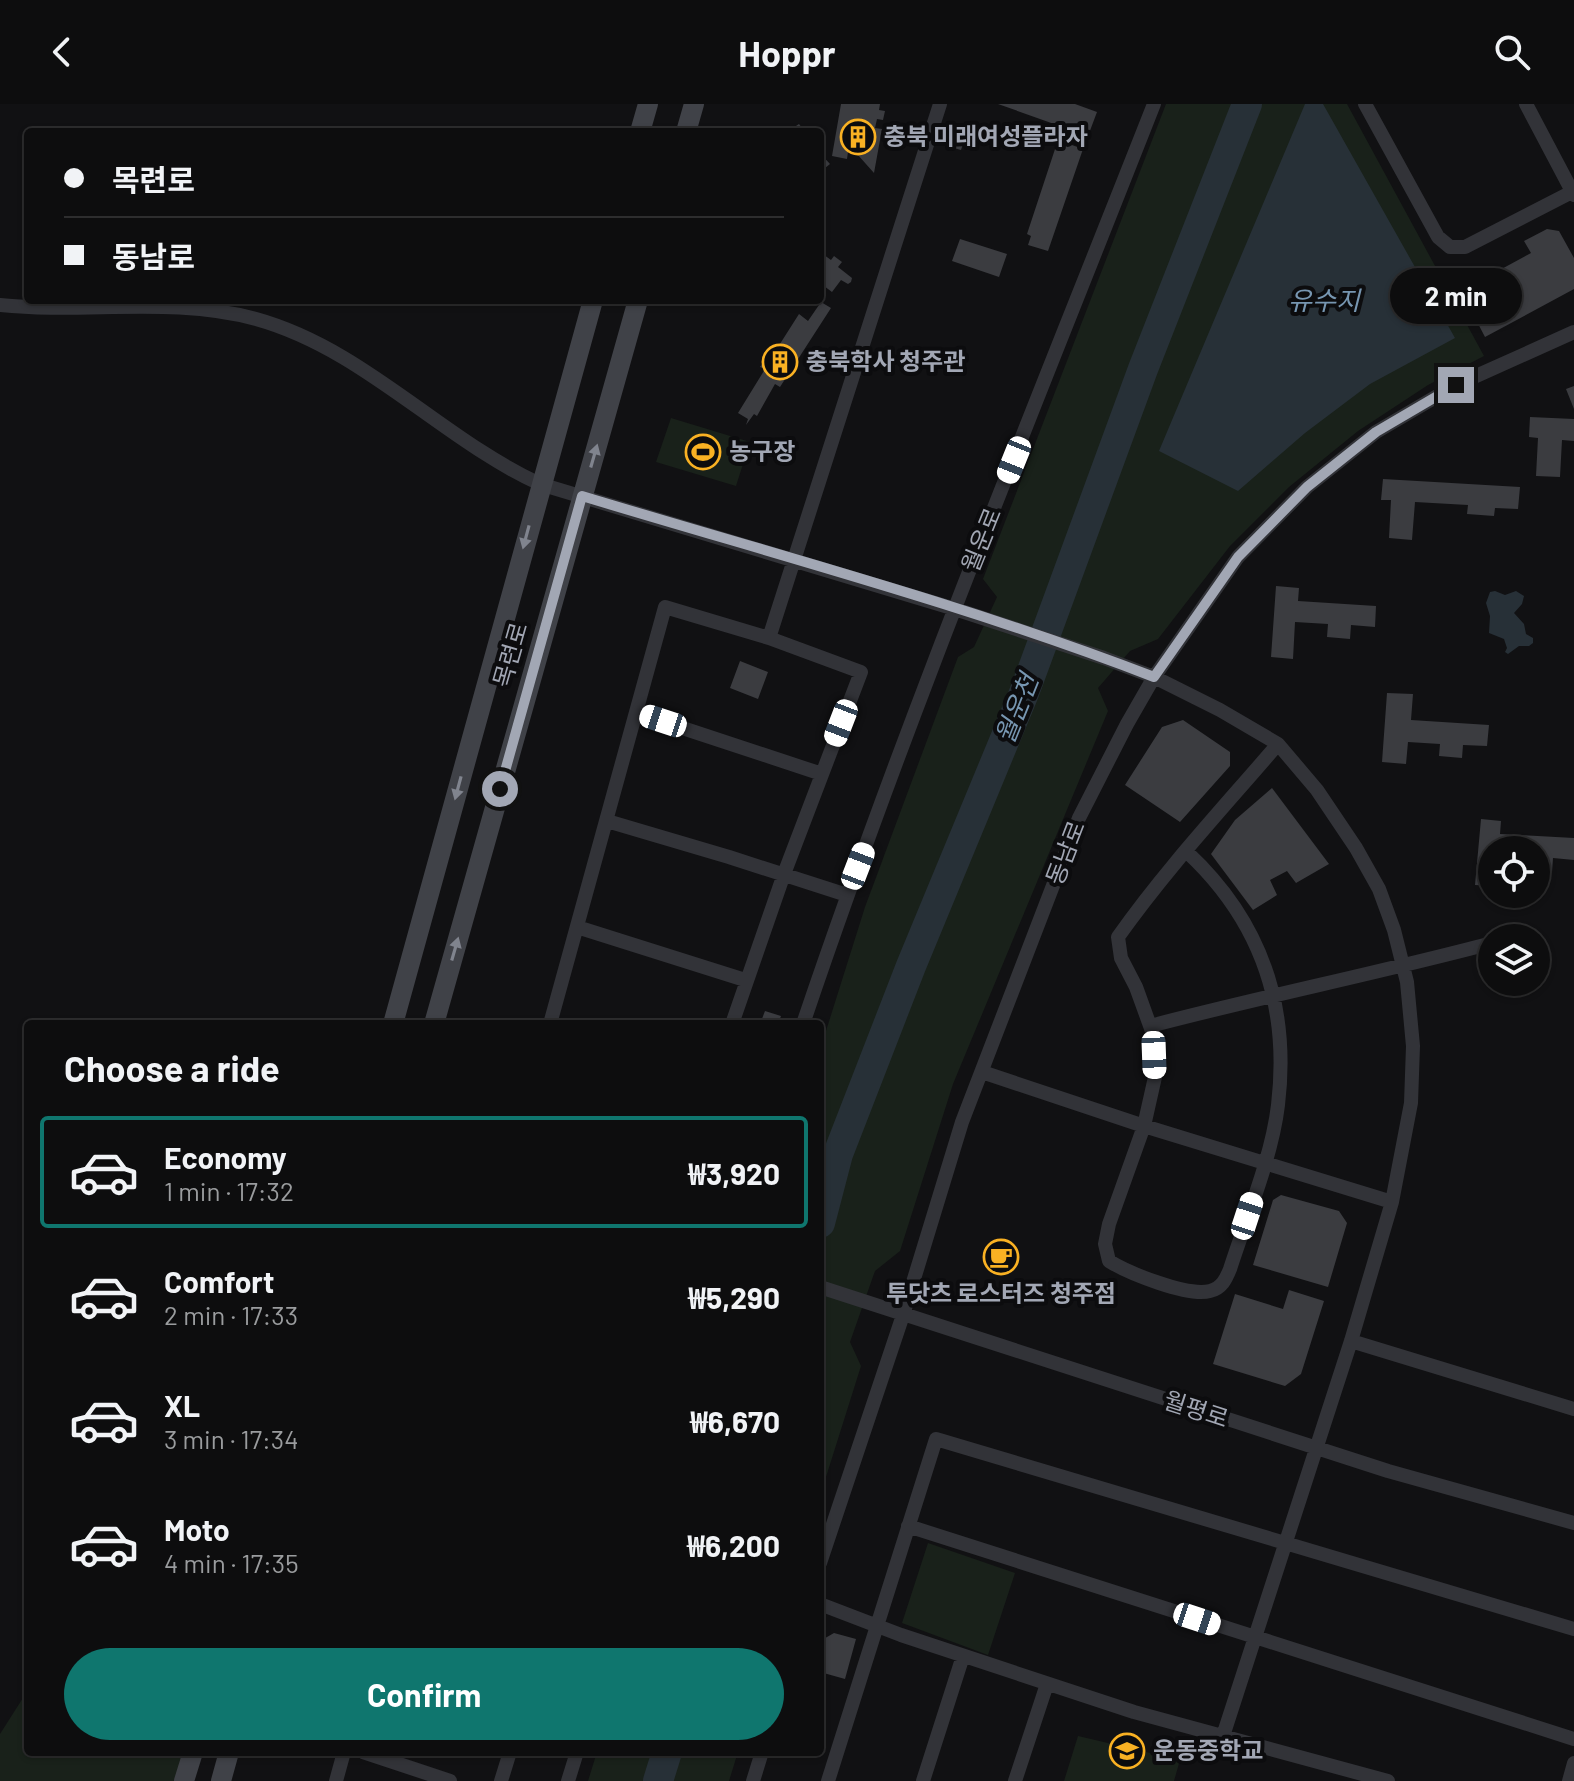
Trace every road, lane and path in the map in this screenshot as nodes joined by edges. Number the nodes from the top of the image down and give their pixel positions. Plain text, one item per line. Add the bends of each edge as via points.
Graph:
1 (648, 104) edge
2 (694, 104) edge
3 (940, 104) edge
4 (1154, 104) edge
5 (1365, 104) edge
6 (1526, 104) edge
7 (641, 128) edge
8 (687, 128) edge
9 (1573, 194) edge
10 (592, 304) edge
11 (637, 304) edge
12 (0, 305) edge
13 (1574, 332) edge
14 (540, 484) junction
15 (582, 496) junction
16 (794, 560) junction
17 (955, 609) junction
18 (769, 638) junction
19 (1154, 677) junction
20 (637, 713) junction
21 (1278, 744) junction
22 (822, 774) junction
23 (607, 821) junction
24 (1187, 852) junction
25 (784, 874) junction
26 (847, 895) junction
27 (577, 927) junction
28 (1478, 947) edge
29 (1403, 967) junction
30 (745, 980) junction
31 (1272, 994) junction
32 (394, 1020) edge
33 (435, 1020) edge
34 (551, 1020) edge
35 (733, 1020) edge
36 (804, 1020) edge
37 (1150, 1026) junction
38 (982, 1072) junction
39 (1144, 1126) junction
40 (1264, 1163) junction
41 (1392, 1202) junction
42 (824, 1288) edge
43 (903, 1315) junction
44 (1351, 1341) junction
45 (1574, 1409) edge
46 (1317, 1449) junction
47 (1574, 1523) edge
48 (908, 1526) junction
49 (1286, 1543) junction
50 (824, 1551) edge
51 (824, 1606) edge
52 (877, 1626) junction
53 (1574, 1629) edge
54 (1255, 1637) junction
55 (963, 1656) junction
56 (1047, 1684) junction
57 (1223, 1736) junction
58 (1574, 1739) edge
59 (192, 1756) edge
60 (228, 1756) edge
61 (343, 1756) edge
62 (375, 1756) edge
63 (509, 1756) edge
64 (576, 1756) edge
65 (761, 1756) edge
66 (1574, 1763) edge
67 (184, 1781) edge
68 (221, 1781) edge
69 (336, 1781) edge
70 (450, 1781) edge
71 (501, 1781) edge
72 (568, 1781) edge
73 (753, 1781) edge
74 (828, 1781) edge
75 (923, 1781) edge
76 (1015, 1781) edge
77 (1388, 1781) edge
78 (1569, 1781) edge

1 - 7 street
2 - 8 street
3 - 16 street
4 - 17 street, 월운로
5 - 9 street via 1438,237 1450,247 1465,247
6 - 9 street
10 - 14 street, 목련로
15 -> 11 street, 목련로
12 - 14 street via 178,307 259,319 339,354 503,467
13 - 19 street, 동남로 via 1456,385 1376,432 1307,487 1238,557
14 - 15 street
14 -> 32 street, 목련로
15 - 16 street
33 -> 15 street, 목련로
16 - 17 street
16 - 18 street
17 - 19 street
17 - 26 street, 월운로
18 - 20 street via 665,607
18 - 22 street via 861,672
19 - 21 street
19 - 38 street, 동남로 via 1079,818
20 - 22 street
20 - 23 street
21 - 24 street
21 - 29 street via 1317,790 1372,876
22 - 25 street
23 - 25 street
23 - 27 street
24 - 31 street via 1215,878 1242,916 1261,954
24 - 37 street via 1118,937 1121,958
25 - 26 street
25 - 30 street
26 - 36 street, 월운로
27 - 30 street
27 - 34 street
28 - 29 street
29 - 31 street
29 - 41 street via 1413,1046 1411,1103
30 - 35 street
31 - 37 street
31 - 40 street via 1281,1041 1278,1107
37 - 39 street via 1155,1077
38 - 39 street
38 - 43 street, 동남로
39 - 40 street
39 - 40 street via 1105,1244 1109,1261 1128,1273 1192,1291 1211,1291 1224,1283
40 - 41 street
41 - 44 street
42 - 43 street, 월평로
43 - 46 street, 월평로
43 - 50 street, 동남로
44 - 45 street
44 - 46 street
46 - 47 street, 월평로
46 - 49 street
48 - 49 street via 936,1439
48 - 52 street
48 - 54 street
49 - 53 street
49 - 54 street
51 - 52 street
52 - 55 street
52 - 74 street
54 - 57 street
54 - 58 street
55 - 56 street
55 - 75 street
56 - 57 street
56 - 76 street
57 - 77 street
59 - 67 street
60 - 68 street
61 - 69 street
62 - 70 street
63 - 71 street
64 - 72 street
65 - 73 street
66 - 78 street

